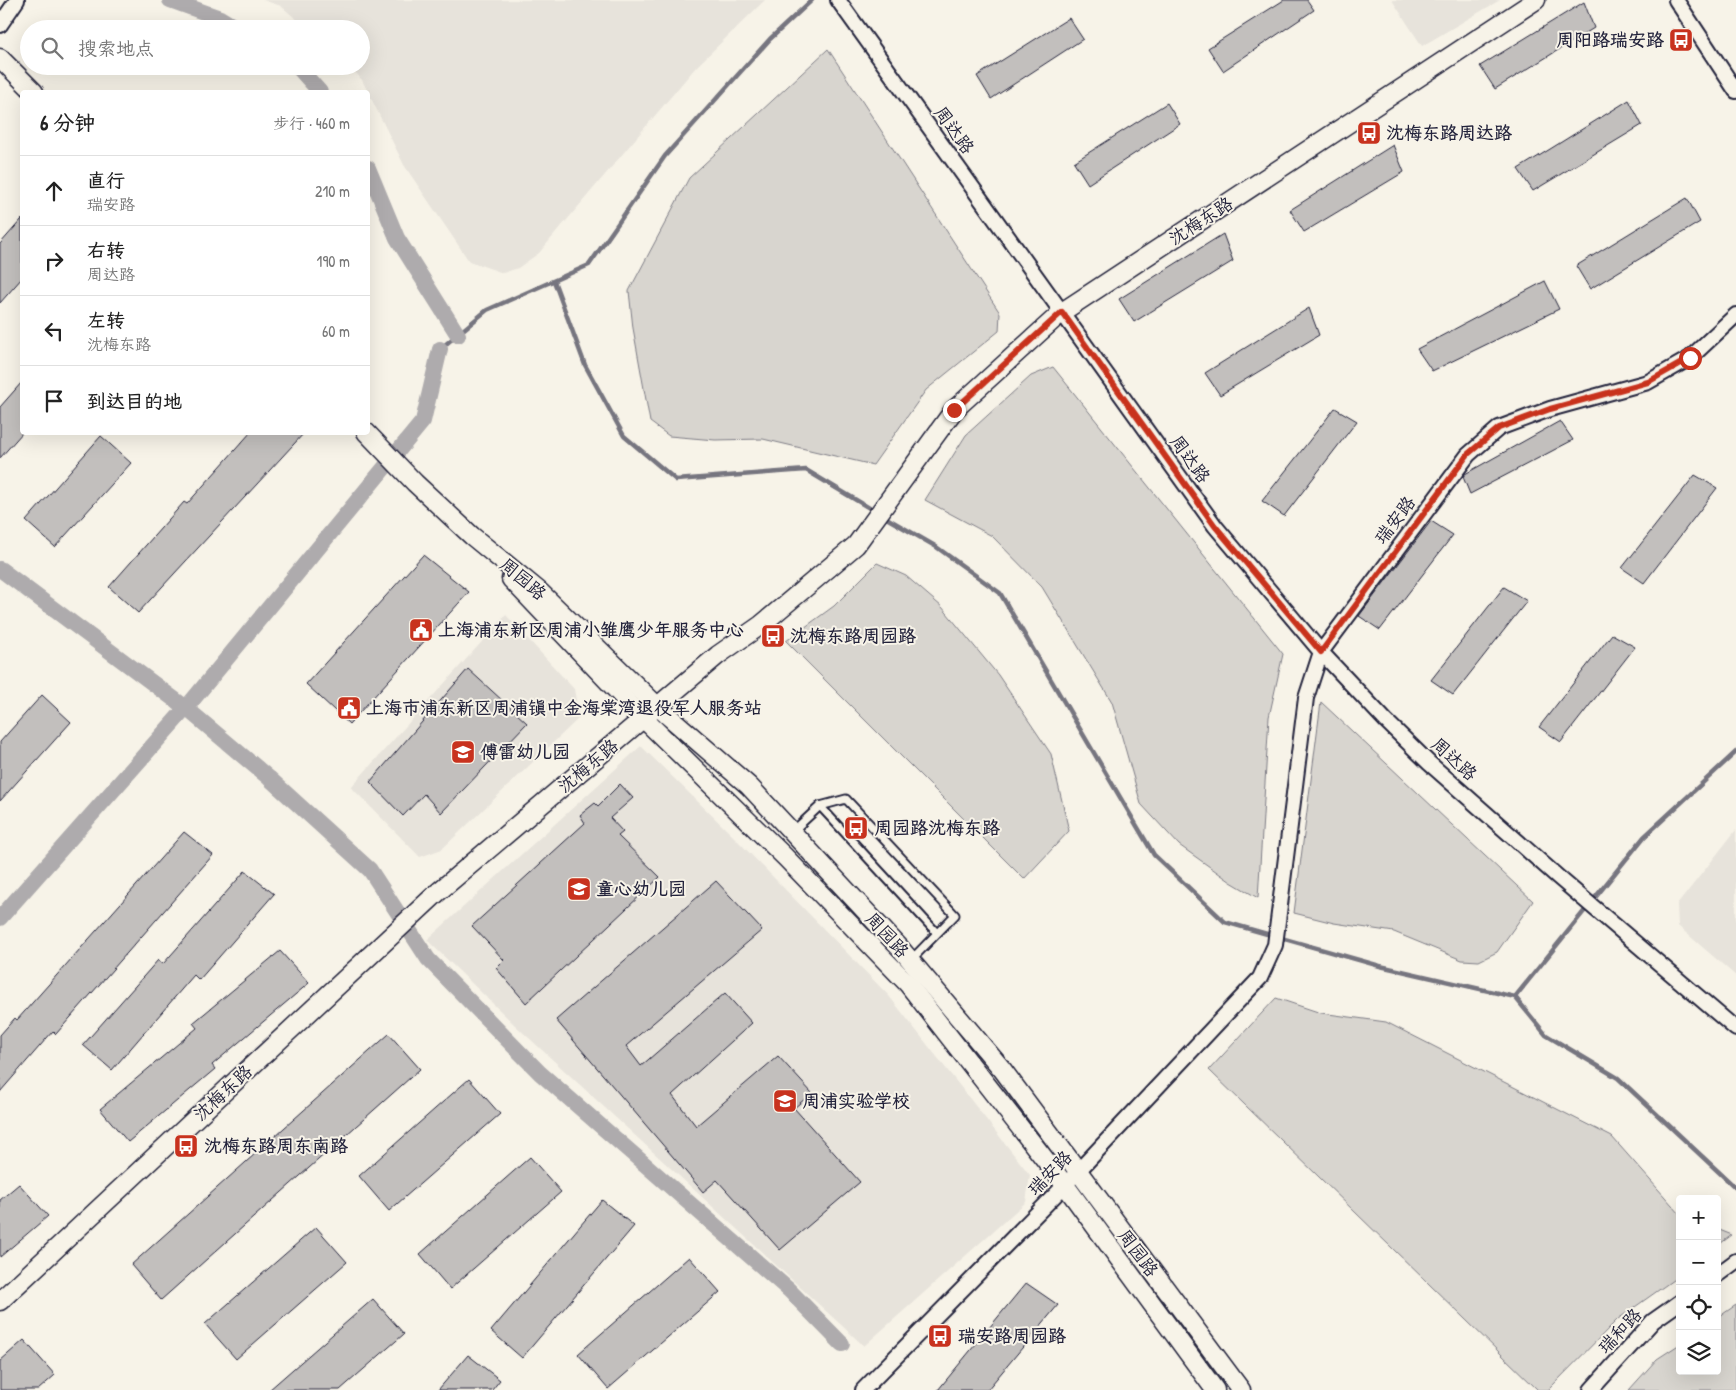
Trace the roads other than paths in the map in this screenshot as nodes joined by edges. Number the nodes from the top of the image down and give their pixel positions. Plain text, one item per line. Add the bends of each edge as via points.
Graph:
1 (17, 0) edge
2 (838, 0) edge
3 (1536, 0) edge
4 (1676, 0) edge
5 (0, 25) edge
6 (0, 58) edge
7 (32, 90) edge
8 (1736, 91) edge
9 (1062, 312) junction
10 (1736, 314) edge
11 (369, 435) edge
12 (472, 536) junction
13 (1321, 652) junction
14 (658, 707) junction
15 (644, 719) junction
16 (820, 806) junction
17 (792, 832) junction
18 (936, 932) junction
19 (910, 960) junction
20 (1736, 1029) edge
21 (1078, 1171) junction
22 (1065, 1185) junction
23 (1736, 1261) edge
24 (1721, 1272) edge
25 (0, 1301) edge
26 (1676, 1305) edge
27 (863, 1390) edge
28 (1216, 1390) edge
29 (1241, 1390) edge
30 (1591, 1390) edge

1 - 5 street
2 - 9 street, 周达路
3 - 9 street, 沈梅东路
4 - 8 street
6 - 7 street
9 - 13 street, 周达路 via 1215,526
9 - 14 street, 沈梅东路 via 954,410 856,545
10 - 13 street, 瑞安路 via 1690,358 1648,382 1550,409 1499,428 1468,454
11 - 12 street, 周园路
12 - 14 street, 周园路 via 539,590
12 - 15 street, 周园路
13 - 20 street, 周达路 via 1429,763
13 - 21 street, 瑞安路 via 1306,698 1275,945 1260,978
14 - 15 street, 沈梅东路
14 - 17 street, 周园路 via 749,786
15 - 22 street, 周园路 via 908,984
15 - 25 street, 沈梅东路 via 436,893
16 - 17 lane
16 - 18 lane
16 - 18 lane via 846,799 955,915
17 - 19 street, 周园路
18 - 19 lane
19 - 21 street, 周园路 via 1002,1069
21 - 22 street, 瑞安路
21 - 29 street, 周园路
22 - 27 street, 瑞安路
22 - 28 street, 周园路
23 - 24 street
26 - 30 street, 瑞和路 via 1653,1321

